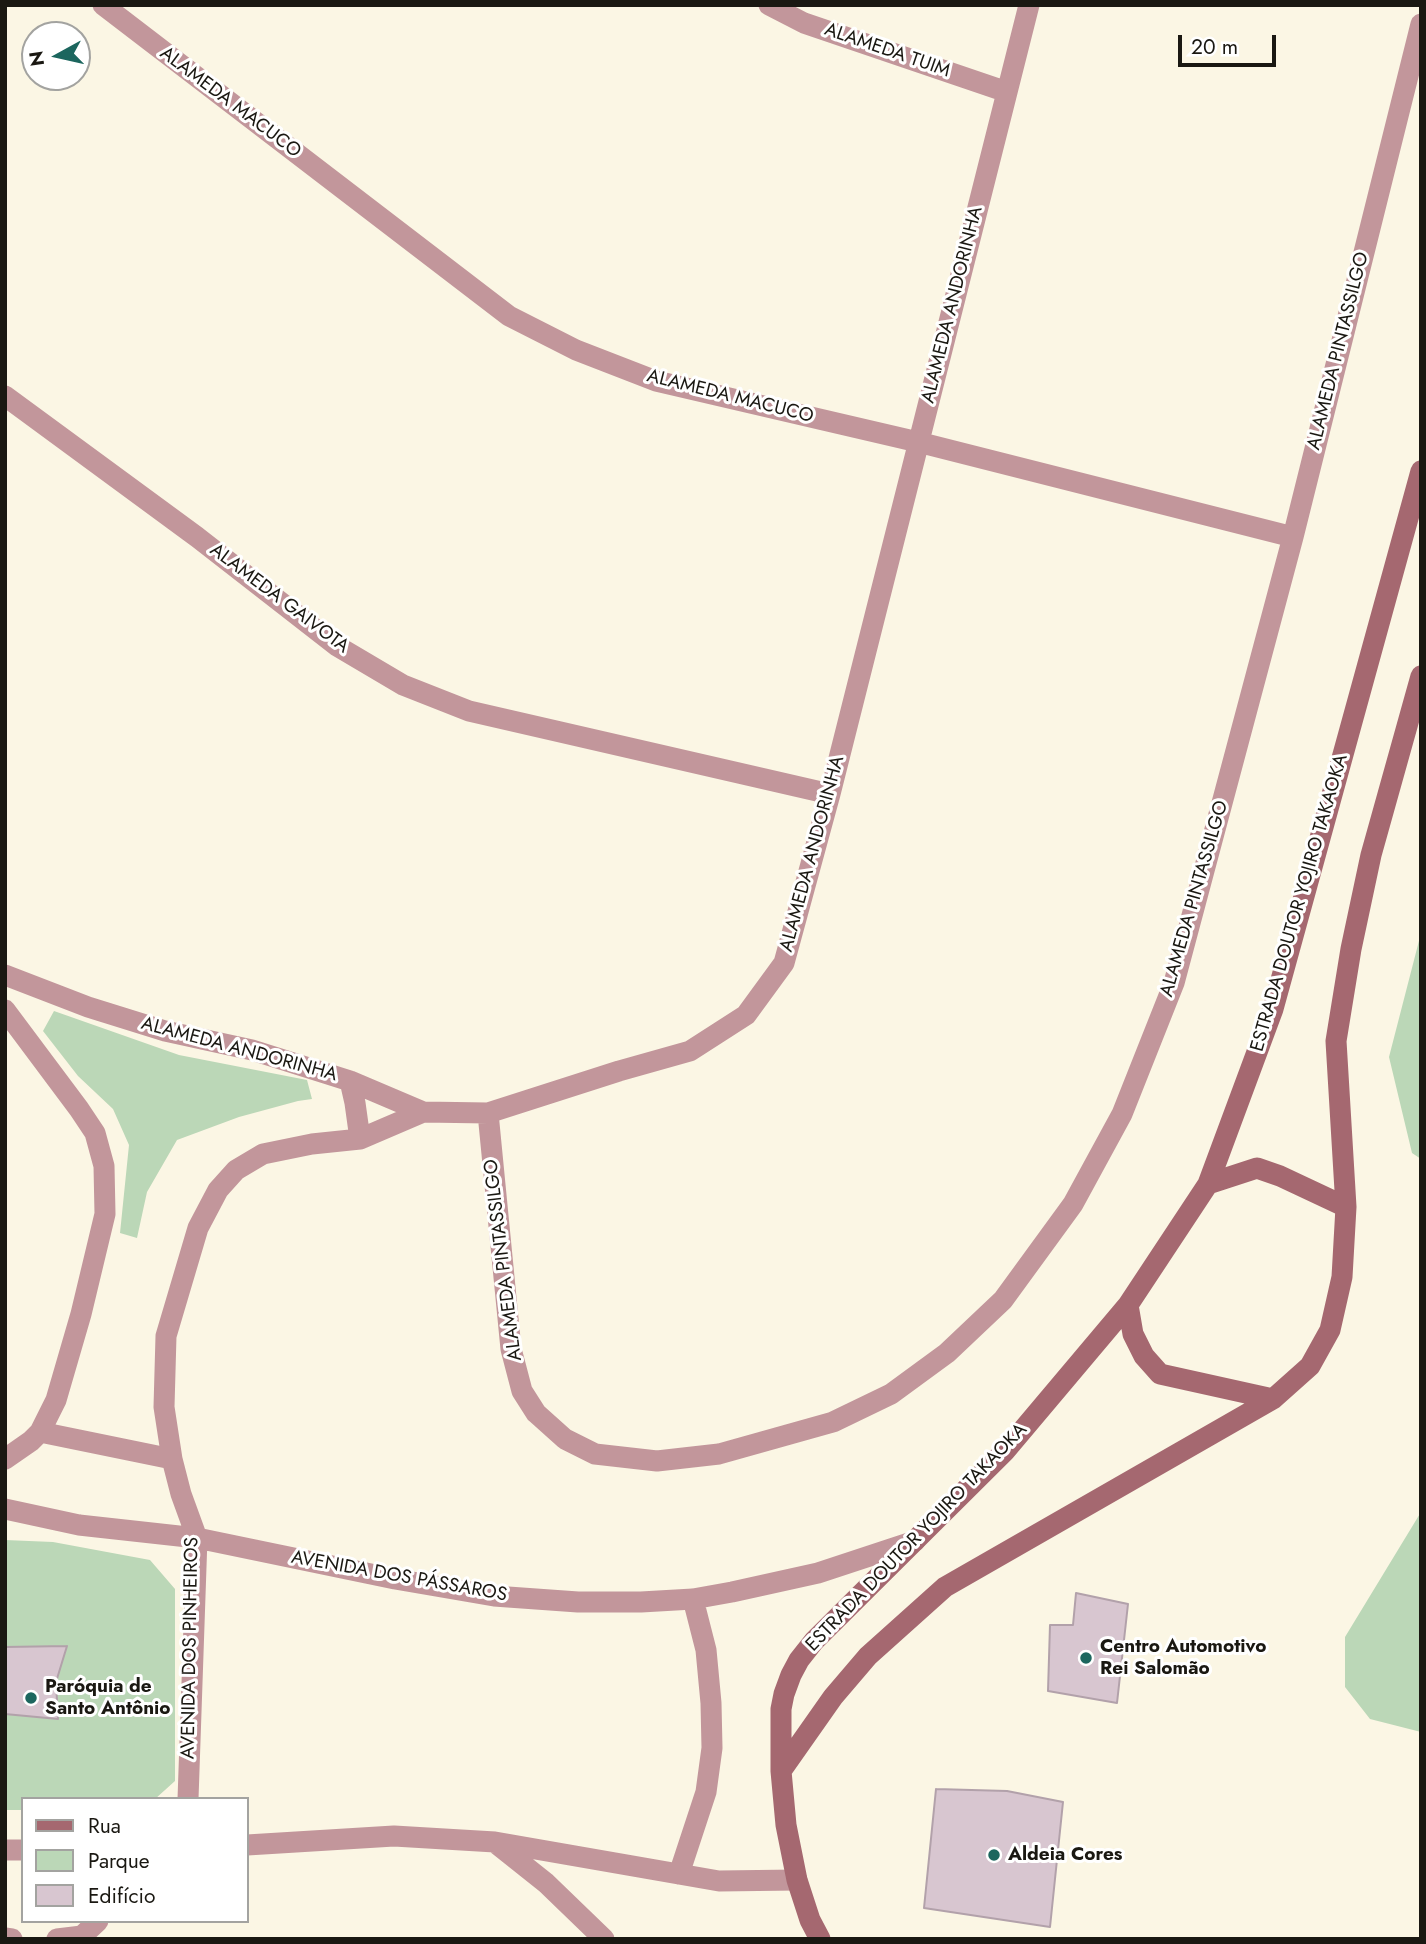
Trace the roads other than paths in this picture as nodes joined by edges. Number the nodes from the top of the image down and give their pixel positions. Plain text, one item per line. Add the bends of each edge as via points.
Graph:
1 (769, 5) edge
2 (1029, 5) edge
3 (104, 6) edge
4 (1421, 24) edge
5 (1007, 92) junction
6 (5, 396) edge
7 (918, 442) junction
8 (1421, 471) edge
9 (1293, 537) junction
10 (1421, 676) edge
11 (830, 793) junction
12 (5, 975) edge
13 (5, 1010) edge
14 (350, 1081) junction
15 (423, 1112) junction
16 (488, 1113) junction
17 (360, 1139) junction
18 (1208, 1184) junction
19 (1346, 1207) junction
20 (1128, 1305) junction
21 (1273, 1399) junction
22 (40, 1432) junction
23 (5, 1459) edge
24 (172, 1460) junction
25 (5, 1509) edge
26 (197, 1538) junction
27 (915, 1541) junction
28 (693, 1599) junction
29 (781, 1771) junction
30 (188, 1797) edge
31 (495, 1842) junction
32 (248, 1845) edge
33 (679, 1874) junction
34 (797, 1880) junction
35 (96, 1923) edge
36 (81, 1937) edge
37 (5, 1938) edge
38 (12, 1939) edge
39 (57, 1939) edge
40 (604, 1939) edge
41 (820, 1939) edge

1 - 5 street, ALAMEDA TUIM via 804,23
2 - 5 street, ALAMEDA ANDORINHA
3 - 7 street, ALAMEDA MACUCO via 509,316 576,350 656,381
4 - 9 street, ALAMEDA PINTASSILGO
5 - 7 street, ALAMEDA ANDORINHA
6 - 11 street, ALAMEDA GAIVOTA via 337,646 403,685 468,711
7 - 9 street, ALAMEDA MACUCO
7 - 11 street, ALAMEDA ANDORINHA
8 - 18 main road, ESTRADA DOUTOR YOJIRO TAKAOKA via 1273,1009
9 - 16 street, ALAMEDA PINTASSILGO via 1174,983 1122,1114 1073,1204 1003,1300 947,1353 891,1394 833,1422 719,1454 657,1461 595,1454 565,1439 536,1413 522,1391 512,1349
10 - 19 main road via 1371,855 1336,1041
11 - 16 street, ALAMEDA ANDORINHA via 784,964 746,1015 690,1051
12 - 14 street, ALAMEDA ANDORINHA via 165,1031 251,1050
13 - 22 street via 95,1133 104,1166 105,1214 81,1314 56,1400
14 - 15 street, ALAMEDA ANDORINHA
14 - 17 street
15 - 16 street, ALAMEDA ANDORINHA
15 - 17 street, AVENIDA DOS PINHEIROS
17 - 24 street, AVENIDA DOS PINHEIROS via 263,1154 236,1170 218,1190 198,1228 166,1336 164,1407
18 - 19 main road via 1258,1168
18 - 20 main road, ESTRADA DOUTOR YOJIRO TAKAOKA
19 - 21 main road via 1342,1277 1330,1330 1310,1366
20 - 21 main road via 1133,1334 1160,1374
20 - 27 main road, ESTRADA DOUTOR YOJIRO TAKAOKA via 1005,1451
21 - 29 main road via 945,1587 868,1656 833,1696
22 - 23 street
22 - 24 street
24 - 26 street, AVENIDA DOS PINHEIROS
25 - 26 street, AVENIDA DOS PÁSSAROS via 79,1525
26 - 28 street, AVENIDA DOS PÁSSAROS via 495,1596 578,1602
26 - 30 street, AVENIDA DOS PINHEIROS
27 - 28 street, AVENIDA DOS PÁSSAROS via 818,1573
27 - 29 main road, ESTRADA DOUTOR YOJIRO TAKAOKA via 800,1660 781,1709
28 - 33 street via 706,1650 712,1748 706,1792
29 - 34 main road, ESTRADA DOUTOR YOJIRO TAKAOKA
31 - 32 street via 394,1836
31 - 33 street
31 - 40 street
33 - 34 street via 719,1881
34 - 41 main road, ESTRADA DOUTOR YOJIRO TAKAOKA
35 - 36 street
36 - 39 street
37 - 38 street

